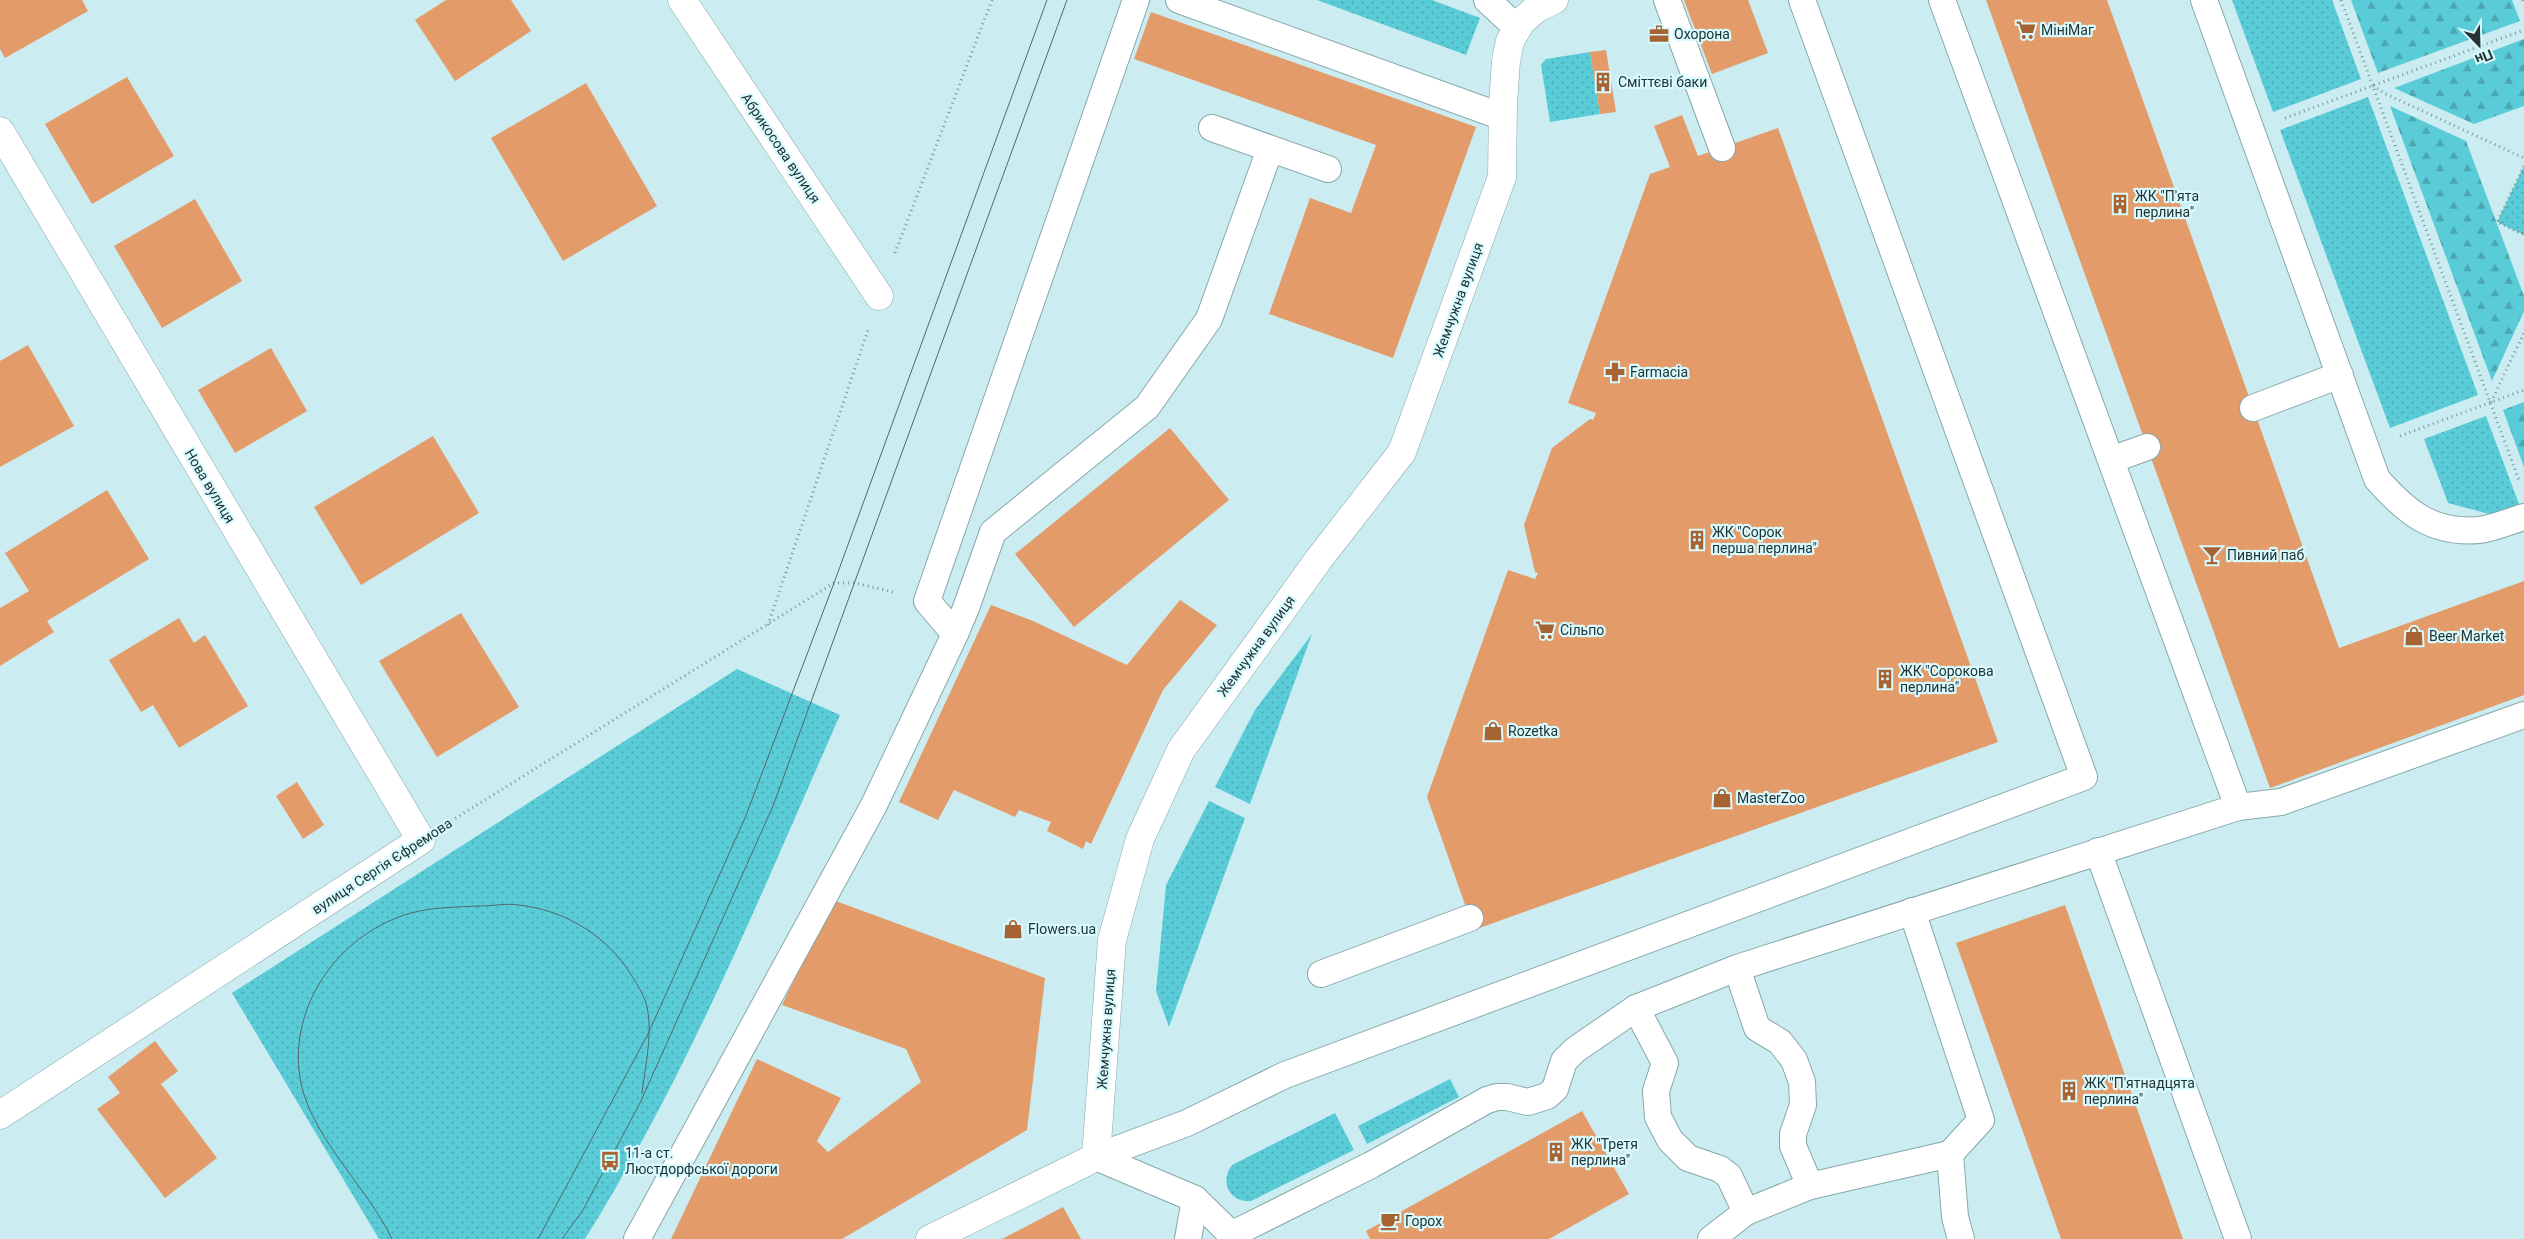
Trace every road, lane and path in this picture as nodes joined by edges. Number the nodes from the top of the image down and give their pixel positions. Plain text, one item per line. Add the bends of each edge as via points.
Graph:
1 (682, 0) edge
2 (1136, 0) edge
3 (1178, 0) edge
4 (1214, 0) edge
5 (1487, 0) edge
6 (1554, 0) edge
7 (1666, 0) edge
8 (1802, 0) edge
9 (1942, 0) edge
10 (2204, 0) edge
11 (2341, 0) edge
12 (2523, 0) edge
13 (2524, 4) edge
14 (1517, 28) junction
15 (2524, 30) edge
16 (2373, 86) junction
17 (1503, 110) junction
18 (1212, 128) dead end
19 (2251, 130) junction
20 (0, 132) edge
21 (1722, 148) dead end
22 (1270, 149) junction
23 (2524, 158) edge
24 (2524, 166) edge
25 (1328, 169) dead end
26 (2524, 235) edge
27 (879, 296) dead end
28 (2524, 333) edge
29 (2340, 375) junction
30 (2524, 390) edge
31 (2491, 402) junction
32 (2253, 408) dead end
33 (2146, 447) dead end
34 (2366, 449) junction
35 (2111, 460) junction
36 (2521, 484) dead end
37 (2524, 517) edge
38 (927, 601) junction
39 (955, 634) junction
40 (2524, 714) edge
41 (2238, 807) junction
42 (420, 840) junction
43 (2098, 851) junction
44 (1912, 911) junction
45 (1470, 918) dead end
46 (1737, 968) junction
47 (1321, 974) dead end
48 (1636, 1008) junction
49 (0, 1115) edge
50 (1950, 1154) junction
51 (1096, 1157) junction
52 (1810, 1186) junction
53 (1195, 1198) junction
54 (1746, 1212) junction
55 (1234, 1236) edge
56 (637, 1239) edge
57 (930, 1239) edge
58 (1188, 1239) edge
59 (1711, 1239) edge
60 (1961, 1239) edge
61 (2238, 1239) edge

1 - 27 street, Абрикосова вулиця
2 - 38 lane
3 - 17 lane
4 - 17 lane
5 - 14 lane
6 - 14 street, Жемчужна вулиця via 1537,8
7 - 21 lane
8 - 51 lane via 2084,777 1284,1075 1187,1123
9 - 35 lane
10 - 19 lane
11 - 16 path
12 - 13 path
14 - 17 street, Жемчужна вулиця via 1510,41 1506,61
15 - 16 path
16 - 19 path
16 - 23 path
16 - 31 path
17 - 51 street, Жемчужна вулиця via 1502,177 1402,452 1318,559 1181,750 1140,839 1112,940
18 - 22 lane
19 - 29 lane
20 - 42 street, Нова вулиця
22 - 25 lane
22 - 39 lane via 1209,319 1147,407 992,532
24 - 26 path via 2497,222
28 - 31 path
29 - 32 lane
29 - 34 lane
30 - 31 path
31 - 34 path
31 - 36 path
33 - 35 lane
34 - 37 lane via 2377,479 2402,506 2440,528 2480,530
35 - 41 lane
38 - 39 lane
38 - 42 path, вулиця Сергія Єфремова via 855,583 834,582
39 - 56 lane via 874,806
40 - 41 lane via 2281,802
41 - 43 lane
42 - 49 street, вулиця Сергія Єфремова
43 - 44 lane
43 - 61 lane
44 - 46 lane
44 - 50 lane via 1981,1120
45 - 47 lane
46 - 48 lane
46 - 52 lane via 1757,1028 1780,1042 1794,1060 1802,1082 1803,1105 1793,1134 1793,1146
48 - 54 lane via 1665,1063 1656,1091 1658,1116 1670,1140 1688,1158 1720,1169 1729,1176
48 - 55 lane via 1575,1050 1564,1061 1555,1089 1547,1096 1528,1102 1507,1097 1487,1100
50 - 52 lane
50 - 60 lane via 1955,1217
51 - 53 lane
51 - 57 street
52 - 54 lane
53 - 55 lane
53 - 58 lane
54 - 59 lane

